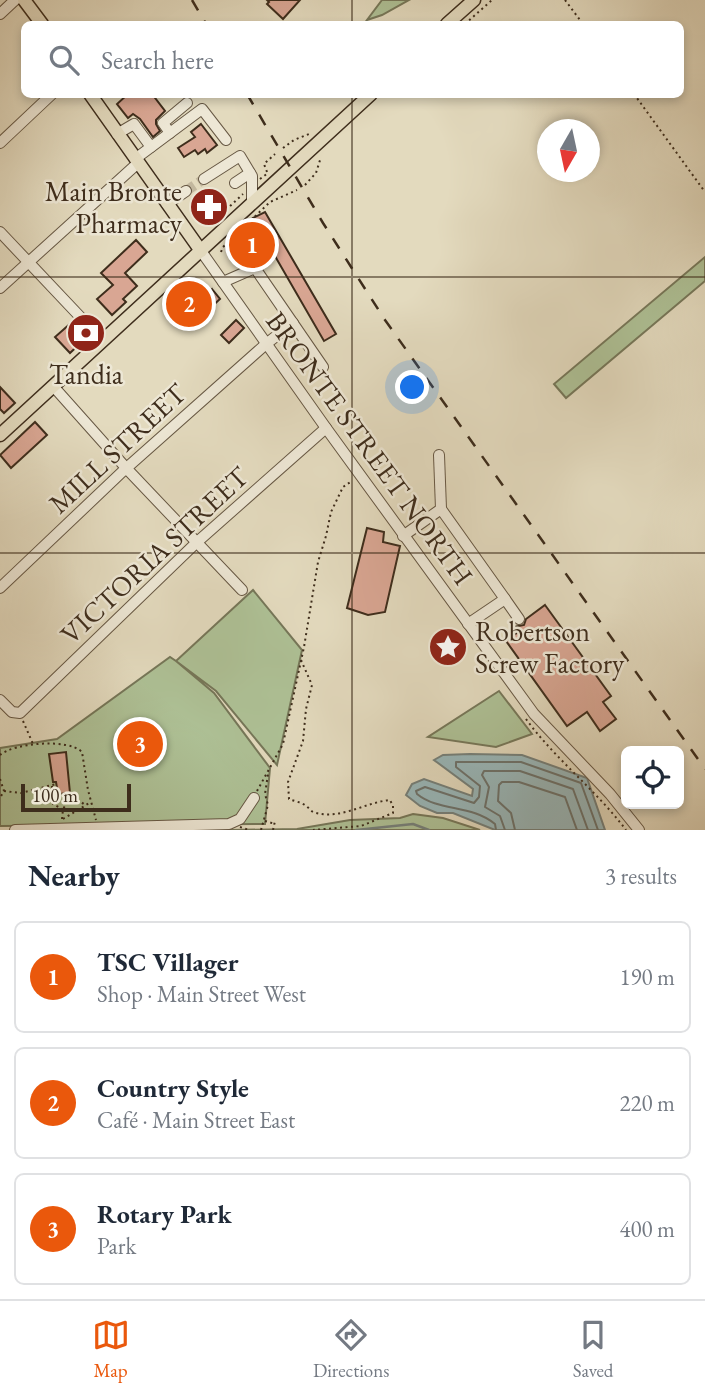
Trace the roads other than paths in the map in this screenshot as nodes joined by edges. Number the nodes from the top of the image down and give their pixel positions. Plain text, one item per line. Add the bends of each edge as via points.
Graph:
1 (15, 0) edge
2 (24, 0) edge
3 (474, 0) edge
4 (0, 14) edge
5 (40, 21) edge
6 (450, 21) edge
7 (48, 98) edge
8 (93, 98) edge
9 (366, 98) edge
10 (187, 103) dead end
11 (170, 133) junction
12 (117, 134) junction
13 (226, 140) dead end
14 (0, 143) edge
15 (151, 147) junction
16 (137, 161) junction
17 (204, 179) tunnel mouth
18 (257, 180) junction
19 (235, 183) dead end
20 (187, 191) tunnel mouth
21 (167, 204) junction
22 (0, 232) edge
23 (201, 251) junction
24 (28, 262) junction
25 (223, 282) junction
26 (0, 288) edge
27 (293, 323) junction
28 (103, 341) junction
29 (266, 344) junction
30 (323, 367) dead end
31 (53, 386) junction
32 (326, 428) junction
33 (0, 435) edge
34 (439, 455) dead end
35 (127, 469) junction
36 (441, 509) junction
37 (403, 536) junction
38 (196, 543) junction
39 (0, 588) edge
40 (242, 590) dead end
41 (505, 600) junction
42 (519, 619) dead end
43 (468, 624) junction
44 (0, 700) edge
45 (254, 798) road end
46 (96, 828) edge
47 (15, 830) edge
48 (639, 830) edge

1 - 4 street
2 - 5 main road
3 - 6 main road
7 - 14 street
8 - 12 main road
9 - 18 main road
10 - 11 street via 163,123
11 - 13 street via 202,108
11 - 15 street
12 - 15 street via 134,124
12 - 16 main road
15 - 16 street
16 - 21 main road
16 - 24 street
17 - 18 street via 240,156
18 - 19 street
18 - 23 main road via 252,204
20 - 21 street
21 - 23 main road
22 - 24 street
23 - 25 street, BRONTE STREET NORTH
23 - 28 main road
24 - 26 street
24 - 28 street
25 - 27 street via 255,268
25 - 29 street, BRONTE STREET NORTH
27 - 29 street, MILL STREET
27 - 30 street
28 - 31 main road
29 - 32 street, BRONTE STREET NORTH
29 - 35 street, MILL STREET
31 - 33 main road
31 - 35 street
32 - 37 street, BRONTE STREET NORTH
32 - 38 street, VICTORIA STREET
34 - 36 street
35 - 38 street
35 - 39 street, MILL STREET
36 - 37 street
36 - 41 street
37 - 43 street, BRONTE STREET NORTH
38 - 40 street
38 - 44 street, VICTORIA STREET via 19,716
41 - 42 street
41 - 43 street
43 - 48 street, BRONTE STREET NORTH via 534,714
45 - 46 street via 240,819 229,824
46 - 47 street

